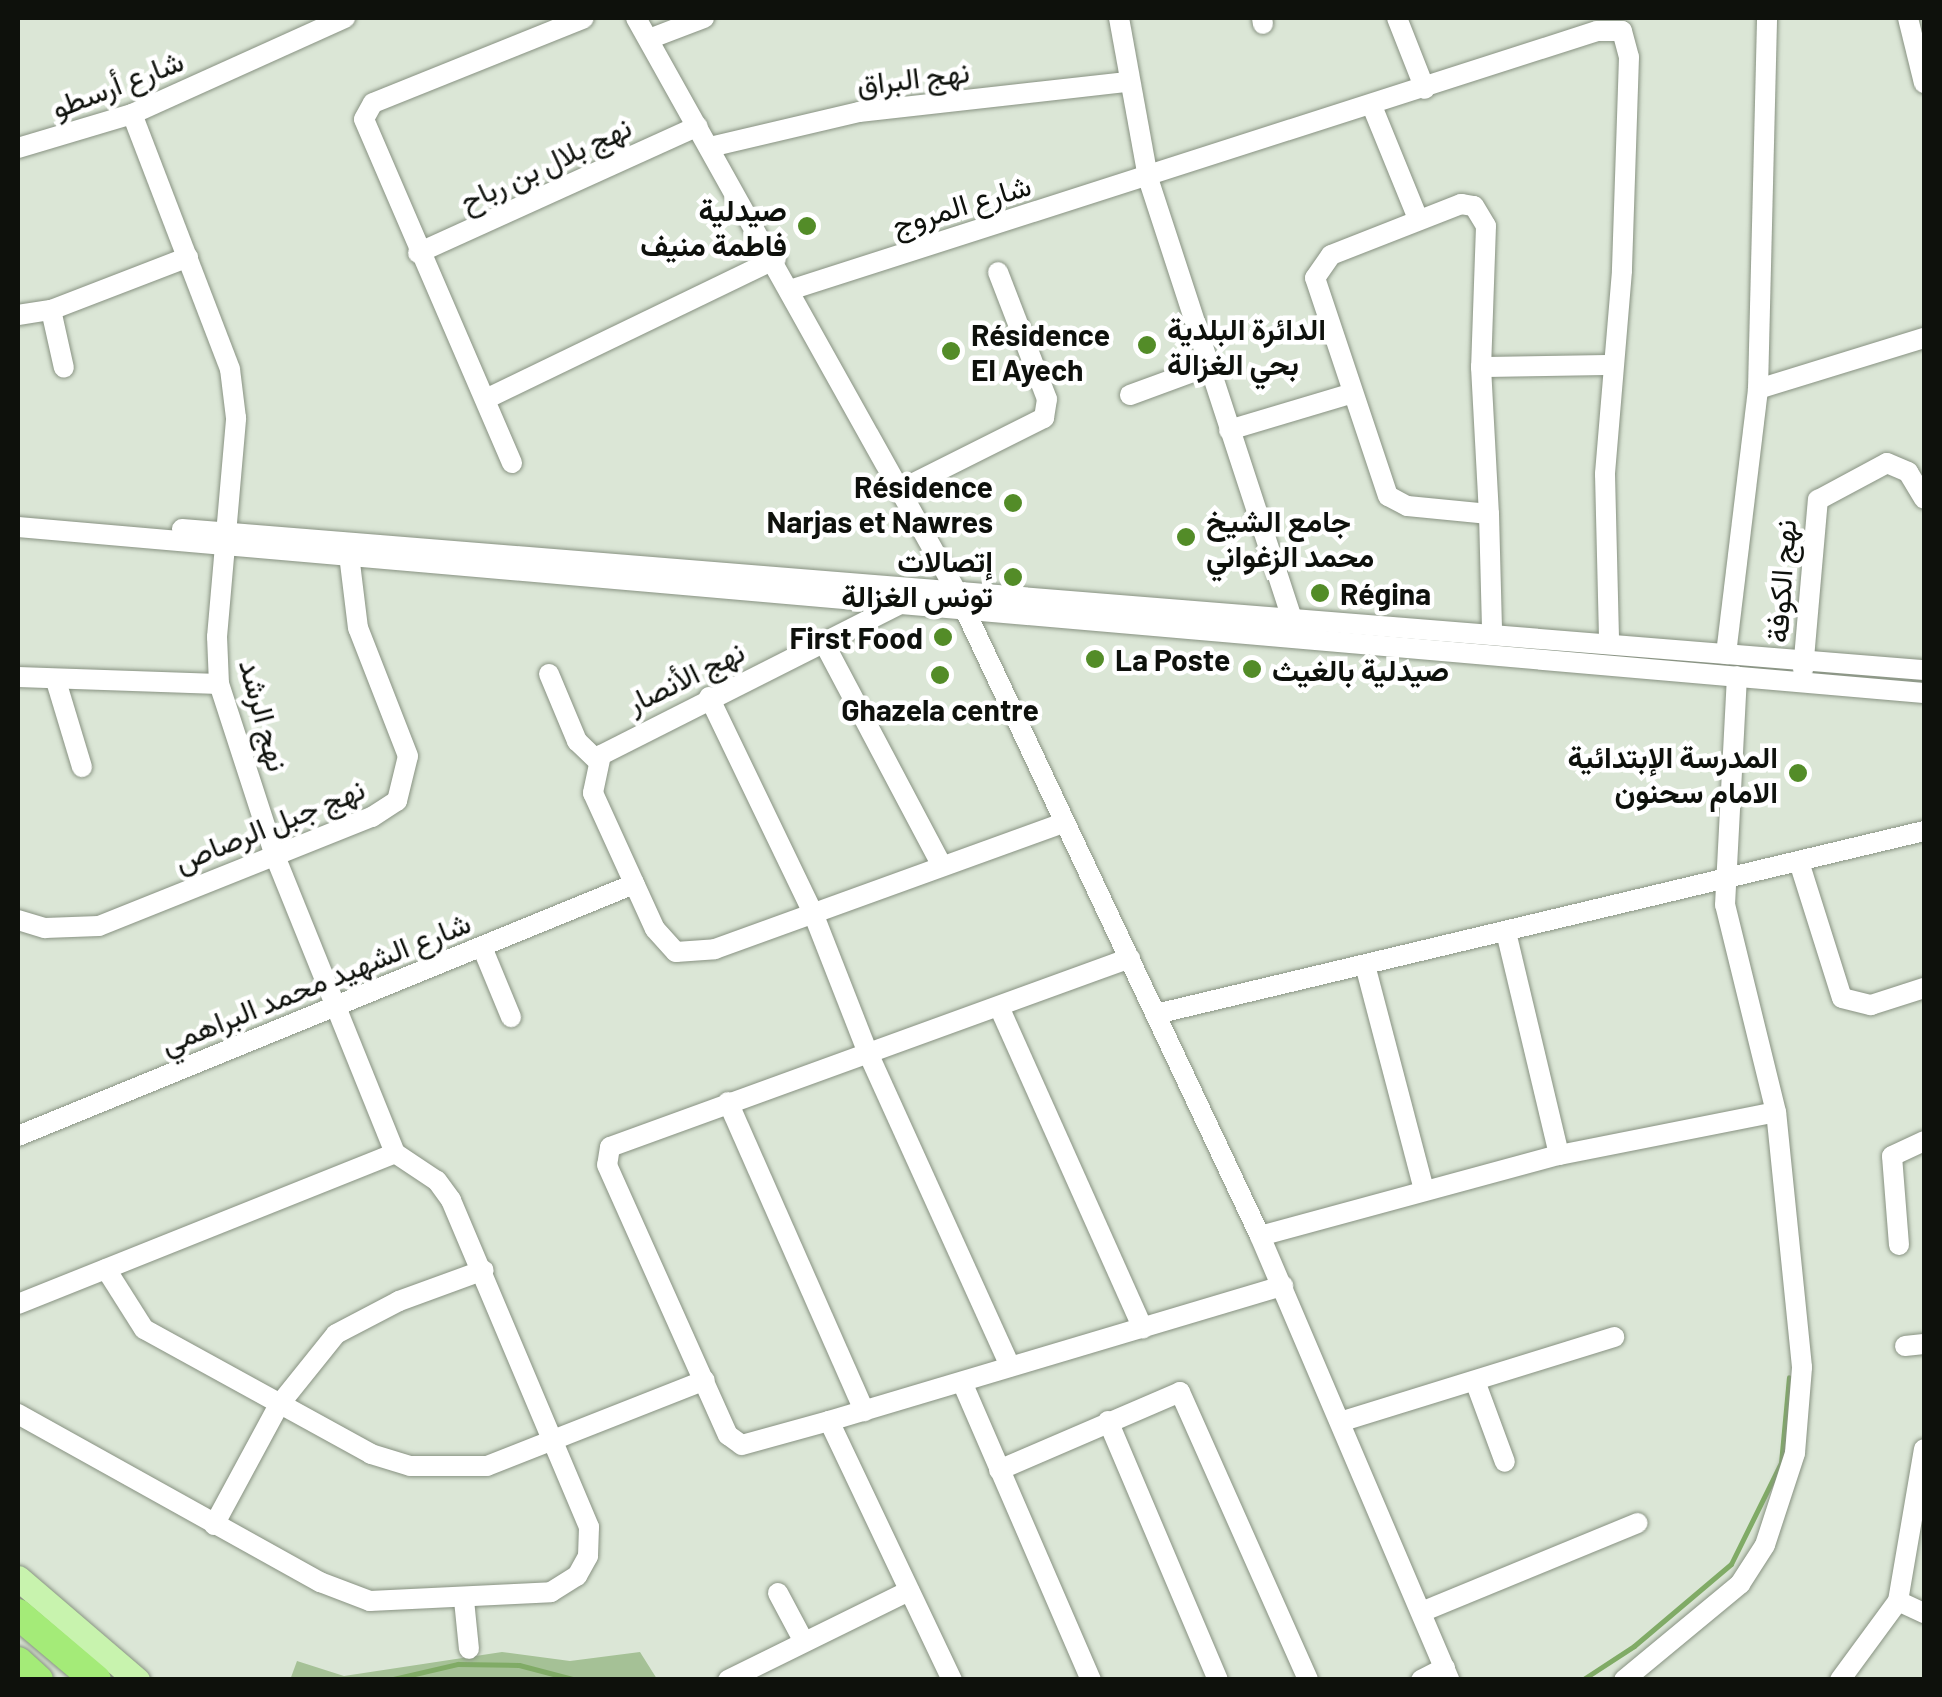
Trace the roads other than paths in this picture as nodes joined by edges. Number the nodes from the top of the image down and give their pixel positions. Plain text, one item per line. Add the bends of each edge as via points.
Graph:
1 (345, 18) edge
2 (584, 18) edge
3 (636, 18) edge
4 (704, 18) edge
5 (1118, 18) edge
6 (1396, 18) edge
7 (1767, 18) edge
8 (1908, 18) edge
9 (648, 39) junction
10 (1127, 82) junction
11 (1924, 83) edge
12 (1425, 89) junction
13 (1372, 106) junction
14 (132, 114) junction
15 (698, 126) junction
16 (710, 147) junction
17 (18, 148) edge
18 (1148, 178) junction
19 (1418, 219) junction
20 (418, 253) junction
21 (188, 258) junction
22 (776, 259) junction
23 (998, 272) dead end
24 (793, 289) junction
25 (51, 310) junction
26 (18, 316) edge
27 (1924, 338) edge
28 (1611, 364) junction
29 (1206, 367) junction
30 (64, 368) dead end
31 (1481, 368) junction
32 (1758, 390) junction
33 (1350, 394) junction
34 (1130, 395) dead end
35 (486, 398) junction
36 (1228, 430) junction
37 (512, 462) dead end
38 (902, 489) junction
39 (1924, 500) edge
40 (18, 514) edge
41 (1489, 514) junction
42 (18, 527) edge
43 (225, 540) junction
44 (349, 549) junction
45 (912, 594) junction
46 (958, 597) junction
47 (1294, 626) junction
48 (1492, 630) junction
49 (1608, 642) junction
50 (824, 643) junction
51 (1726, 654) junction
52 (1804, 658) junction
53 (1924, 670) edge
54 (549, 674) dead end
55 (1737, 676) junction
56 (18, 678) edge
57 (56, 681) junction
58 (1802, 682) junction
59 (220, 684) junction
60 (1924, 692) edge
61 (709, 696) junction
62 (598, 761) junction
63 (82, 766) dead end
64 (1063, 823) junction
65 (1924, 832) edge
66 (274, 853) junction
67 (1800, 865) junction
68 (942, 866) junction
69 (1725, 880) junction
70 (634, 884) junction
71 (813, 914) junction
72 (18, 920) edge
73 (1506, 932) junction
74 (482, 947) junction
75 (1130, 958) junction
76 (1365, 965) junction
77 (1924, 988) edge
78 (333, 1005) junction
79 (1000, 1009) junction
80 (1156, 1014) junction
81 (511, 1018) dead end
82 (868, 1053) junction
83 (728, 1102) junction
84 (1776, 1112) junction
85 (18, 1136) edge
86 (1924, 1141) edge
87 (394, 1153) junction
88 (1559, 1155) junction
89 (1424, 1190) junction
90 (1260, 1236) junction
91 (1899, 1245) dead end
92 (106, 1269) junction
93 (484, 1270) junction
94 (1282, 1286) junction
95 (18, 1304) edge
96 (1143, 1328) junction
97 (1614, 1337) dead end
98 (1010, 1366) junction
99 (705, 1380) junction
100 (1476, 1381) junction
101 (962, 1382) junction
102 (280, 1405) junction
103 (864, 1411) junction
104 (18, 1414) edge
105 (1108, 1420) junction
106 (829, 1422) junction
107 (1343, 1422) junction
108 (556, 1444) junction
109 (1924, 1448) edge
110 (1505, 1462) dead end
111 (998, 1470) junction
112 (1638, 1523) dead end
113 (214, 1525) junction
114 (18, 1578) edge
115 (909, 1591) junction
116 (778, 1593) dead end
117 (464, 1600) junction
118 (1898, 1600) junction
119 (1424, 1612) junction
120 (1924, 1613) edge
121 (18, 1614) edge
122 (803, 1640) junction
123 (469, 1648) dead end
124 (18, 1662) edge
125 (1446, 1674) edge
126 (38, 1680) edge
127 (96, 1680) edge
128 (137, 1680) edge
129 (728, 1680) edge
130 (952, 1680) edge
131 (1091, 1680) edge
132 (1218, 1680) edge
133 (1308, 1680) edge
134 (1421, 1680) edge
135 (1624, 1680) edge
136 (1840, 1680) edge

1 - 14 street, شارع أرسطو
2 - 20 street via 373,103 366,112 366,136
3 - 9 street
4 - 9 street
5 - 10 street
6 - 12 street
7 - 32 street
8 - 11 street
9 - 15 street
10 - 16 street, نهج البراق via 859,112
10 - 18 street
12 - 13 street, شارع المروج
12 - 28 street, شارع المروج via 1597,32 1622,32 1628,57 1622,271
13 - 18 street, شارع المروج
13 - 19 street
14 - 17 street, شارع أرسطو
14 - 21 street, نهج الرشد
15 - 16 street
15 - 20 street, نهج بلال بن رباح
16 - 22 street
18 - 24 street, شارع المروج
18 - 29 street
19 - 31 street via 1461,204 1483,216
19 - 33 street via 1331,255 1317,269
20 - 35 street
21 - 25 street
21 - 43 street, نهج الرشد via 225,355 236,418
22 - 24 street
22 - 35 street
23 - 38 street via 1048,399 1044,418
24 - 38 street
25 - 26 street
25 - 30 street
27 - 32 street
28 - 31 street
28 - 49 street
29 - 34 street
29 - 36 street
31 - 41 street
32 - 51 street
33 - 36 street
33 - 41 street via 1395,503
35 - 37 street
36 - 47 street
38 - 46 street
39 - 52 street, نهج الكوفة via 1908,472 1887,464 1818,500
40 - 43 street
41 - 48 street
42 - 43 street
43 - 44 street
43 - 59 street, نهج الرشد
44 - 45 street
44 - 66 street, نهج جبل الرصاص via 358,628 402,736 406,780 397,801 372,817
45 - 46 street
45 - 50 street, نهج الأنصار
46 - 47 street
46 - 64 street
47 - 48 street
47 - 55 street
48 - 49 street
49 - 51 street
50 - 61 street, نهج الأنصار
50 - 68 street
51 - 52 street
52 - 53 street
52 - 58 street, نهج الكوفة
54 - 62 street via 577,741
55 - 58 street
55 - 69 street
56 - 57 street
57 - 59 street
57 - 63 street
58 - 60 street
59 - 66 street, نهج الرشد
61 - 62 street, نهج الأنصار via 611,746
61 - 71 street
62 - 70 street via 593,792
64 - 68 street
64 - 75 street
65 - 67 street
66 - 72 street, نهج جبل الرصاص via 99,926 45,928
66 - 78 street, نهج الرشد
67 - 69 street
67 - 77 street via 1842,998 1872,1006
68 - 71 street
69 - 73 street
69 - 84 street via 1728,923
70 - 71 street via 655,929 676,952 715,948
70 - 74 street, شارع الشهيد محمد البراهمي
71 - 82 street
73 - 76 street
73 - 88 street
74 - 78 street, شارع الشهيد محمد البراهمي
74 - 81 street
75 - 79 street
75 - 80 street
76 - 80 street
76 - 89 street
78 - 85 street, شارع الشهيد محمد البراهمي
78 - 87 street, نهج الرشد
79 - 82 street
79 - 96 street
80 - 90 street
82 - 83 street
82 - 98 street
83 - 99 street via 620,1141 606,1156
83 - 103 street
84 - 88 street
84 - 135 street via 1802,1367 1786,1494 1740,1584
86 - 91 street via 1892,1156
87 - 92 street
87 - 93 street via 444,1191
88 - 89 street
89 - 90 street
90 - 94 street
92 - 95 street
92 - 102 street via 144,1330
93 - 102 street via 336,1334
93 - 108 street
94 - 96 street
94 - 107 street
96 - 98 street
97 - 100 street
98 - 101 street
99 - 106 street via 736,1444
99 - 108 street
100 - 107 street
100 - 110 street
101 - 103 street
101 - 111 street
102 - 108 street via 371,1454 410,1466 466,1470
102 - 113 street
103 - 106 street
104 - 113 street
105 - 111 street
105 - 132 street
105 - 133 street via 1171,1392 1187,1398
106 - 115 street
107 - 119 street
108 - 117 street via 589,1527 584,1566 551,1592
109 - 118 street
111 - 131 street
112 - 119 street
113 - 117 street via 320,1582 370,1600
114 - 128 main road
115 - 122 street
115 - 130 street
116 - 122 street
117 - 123 street
118 - 120 street
118 - 136 street
119 - 125 street
121 - 127 highway
122 - 129 street
124 - 126 highway
125 - 134 street

